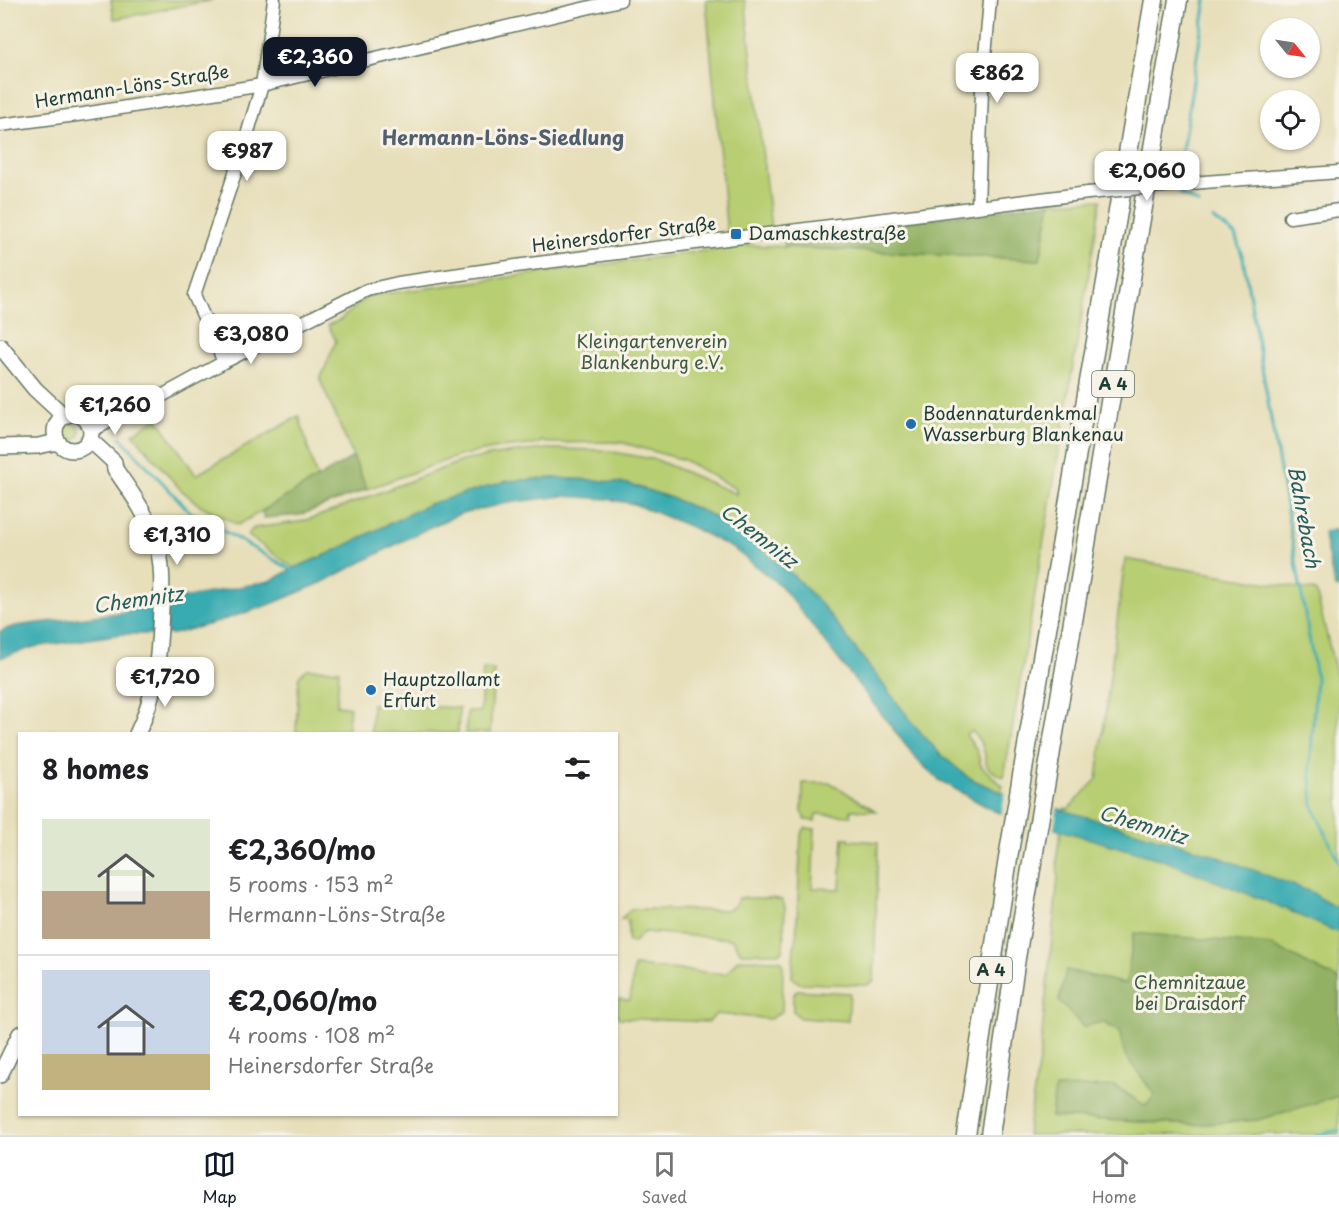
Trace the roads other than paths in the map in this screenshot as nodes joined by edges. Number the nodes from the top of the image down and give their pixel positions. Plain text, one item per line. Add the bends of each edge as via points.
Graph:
1 (274, 0) edge
2 (620, 0) edge
3 (990, 0) edge
4 (1154, 0) edge
5 (1178, 0) edge
6 (262, 85) junction
7 (0, 125) edge
8 (1339, 172) edge
9 (978, 206) junction
10 (1339, 210) edge
11 (1290, 217) dead end
12 (0, 346) edge
13 (224, 362) junction
14 (58, 428) junction
15 (87, 434) junction
16 (0, 447) edge
17 (138, 732) edge
18 (18, 1038) edge
19 (0, 1075) edge
20 (966, 1135) edge
21 (990, 1135) edge

1 - 6 street
2 - 6 street, Hermann-Löns-Straße
3 - 9 street
4 - 20 highway, A 4 via 1008,858
5 - 21 highway, A 4
6 - 7 street, Hermann-Löns-Straße
6 - 13 street via 194,295
8 - 9 street, Heinersdorfer Straße, bridge
9 - 13 street, Heinersdorfer Straße via 398,283 367,290
10 - 11 street
12 - 14 main road via 35,389
13 - 15 street, Heinersdorfer Straße
14 - 15 main road via 73,414 79,415
14 - 15 main road via 69,450
14 - 16 main road via 31,445
15 - 17 main road via 141,509 158,546 162,588 159,648 150,703
18 - 19 main road

